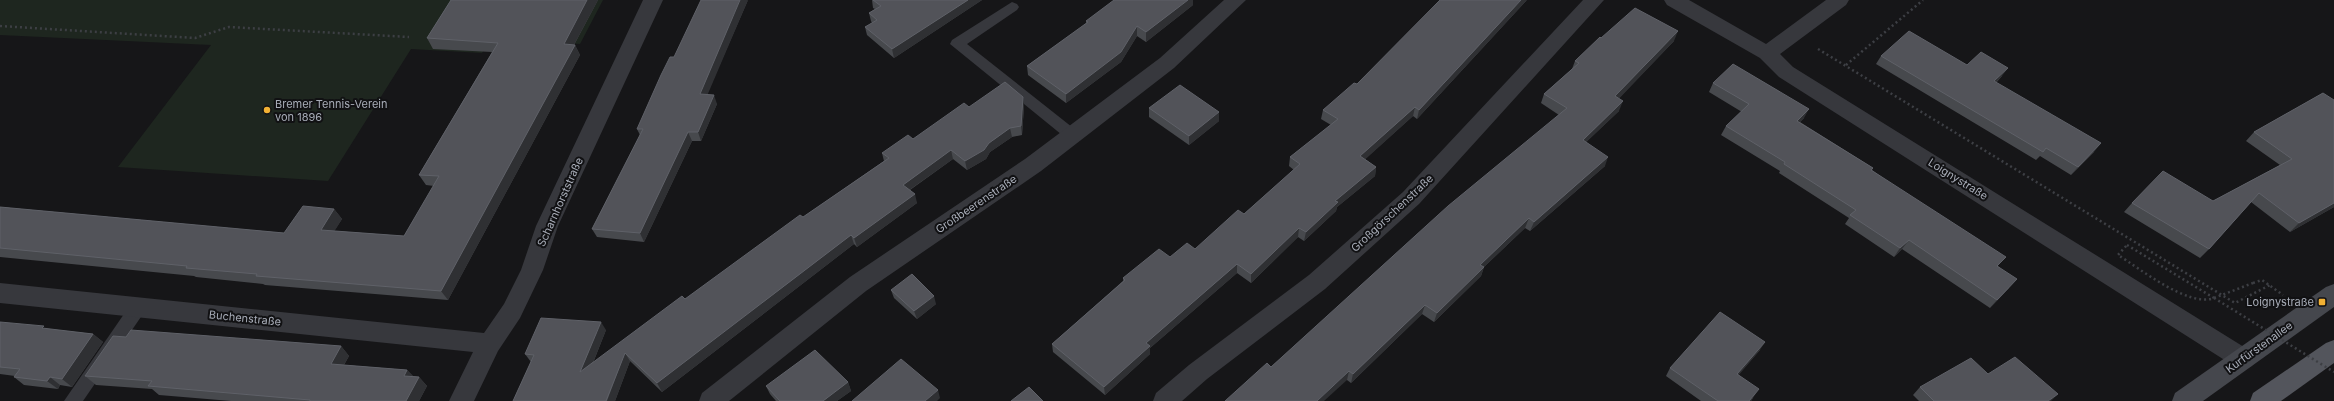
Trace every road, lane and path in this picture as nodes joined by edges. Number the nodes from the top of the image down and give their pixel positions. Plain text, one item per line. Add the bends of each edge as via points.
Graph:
1 (653, 0) edge
2 (1236, 0) edge
3 (1594, 0) edge
4 (1674, 0) edge
5 (1839, 0) edge
6 (1924, 0) edge
7 (1012, 7) dead end
8 (0, 26) edge
9 (1794, 34) junction
10 (409, 38) dead end
11 (1767, 53) junction
12 (1846, 65) junction
13 (1072, 135) junction
14 (2262, 280) dead end
15 (2270, 285) dead end
16 (0, 293) edge
17 (2334, 294) edge
18 (139, 306) junction
19 (490, 344) junction
20 (2334, 350) edge
21 (2243, 359) junction
22 (2334, 372) edge
23 (73, 401) edge
24 (461, 401) edge
25 (711, 401) edge
26 (1165, 401) edge
27 (2184, 401) edge
28 (2262, 401) edge

1 - 19 street, Scharnhorststraße via 547,226 532,270 512,312
2 - 13 street, Großbeerenstraße via 1167,63
3 - 26 street, Großgörschenstraße via 1411,198 1317,282 1198,372
4 - 11 street, Loignystraße
5 - 9 street
6 - 12 path
7 - 13 lane via 957,44
8 - 10 path via 195,38 229,27
9 - 11 street
9 - 12 path
11 - 21 street, Loignystraße via 1786,72
12 - 15 path via 2235,303
13 - 25 street, Großbeerenstraße via 858,284
14 - 22 path, bridge via 2224,294 2217,297 2210,300 2182,295 2118,255 2127,245 2214,298 2287,344
16 - 18 street, Buchenstraße
17 - 21 main road, Kurfürstenallee
18 - 19 street, Buchenstraße
18 - 23 lane
19 - 24 street, Scharnhorststraße
20 - 28 main road
21 - 27 main road, Kurfürstenallee

